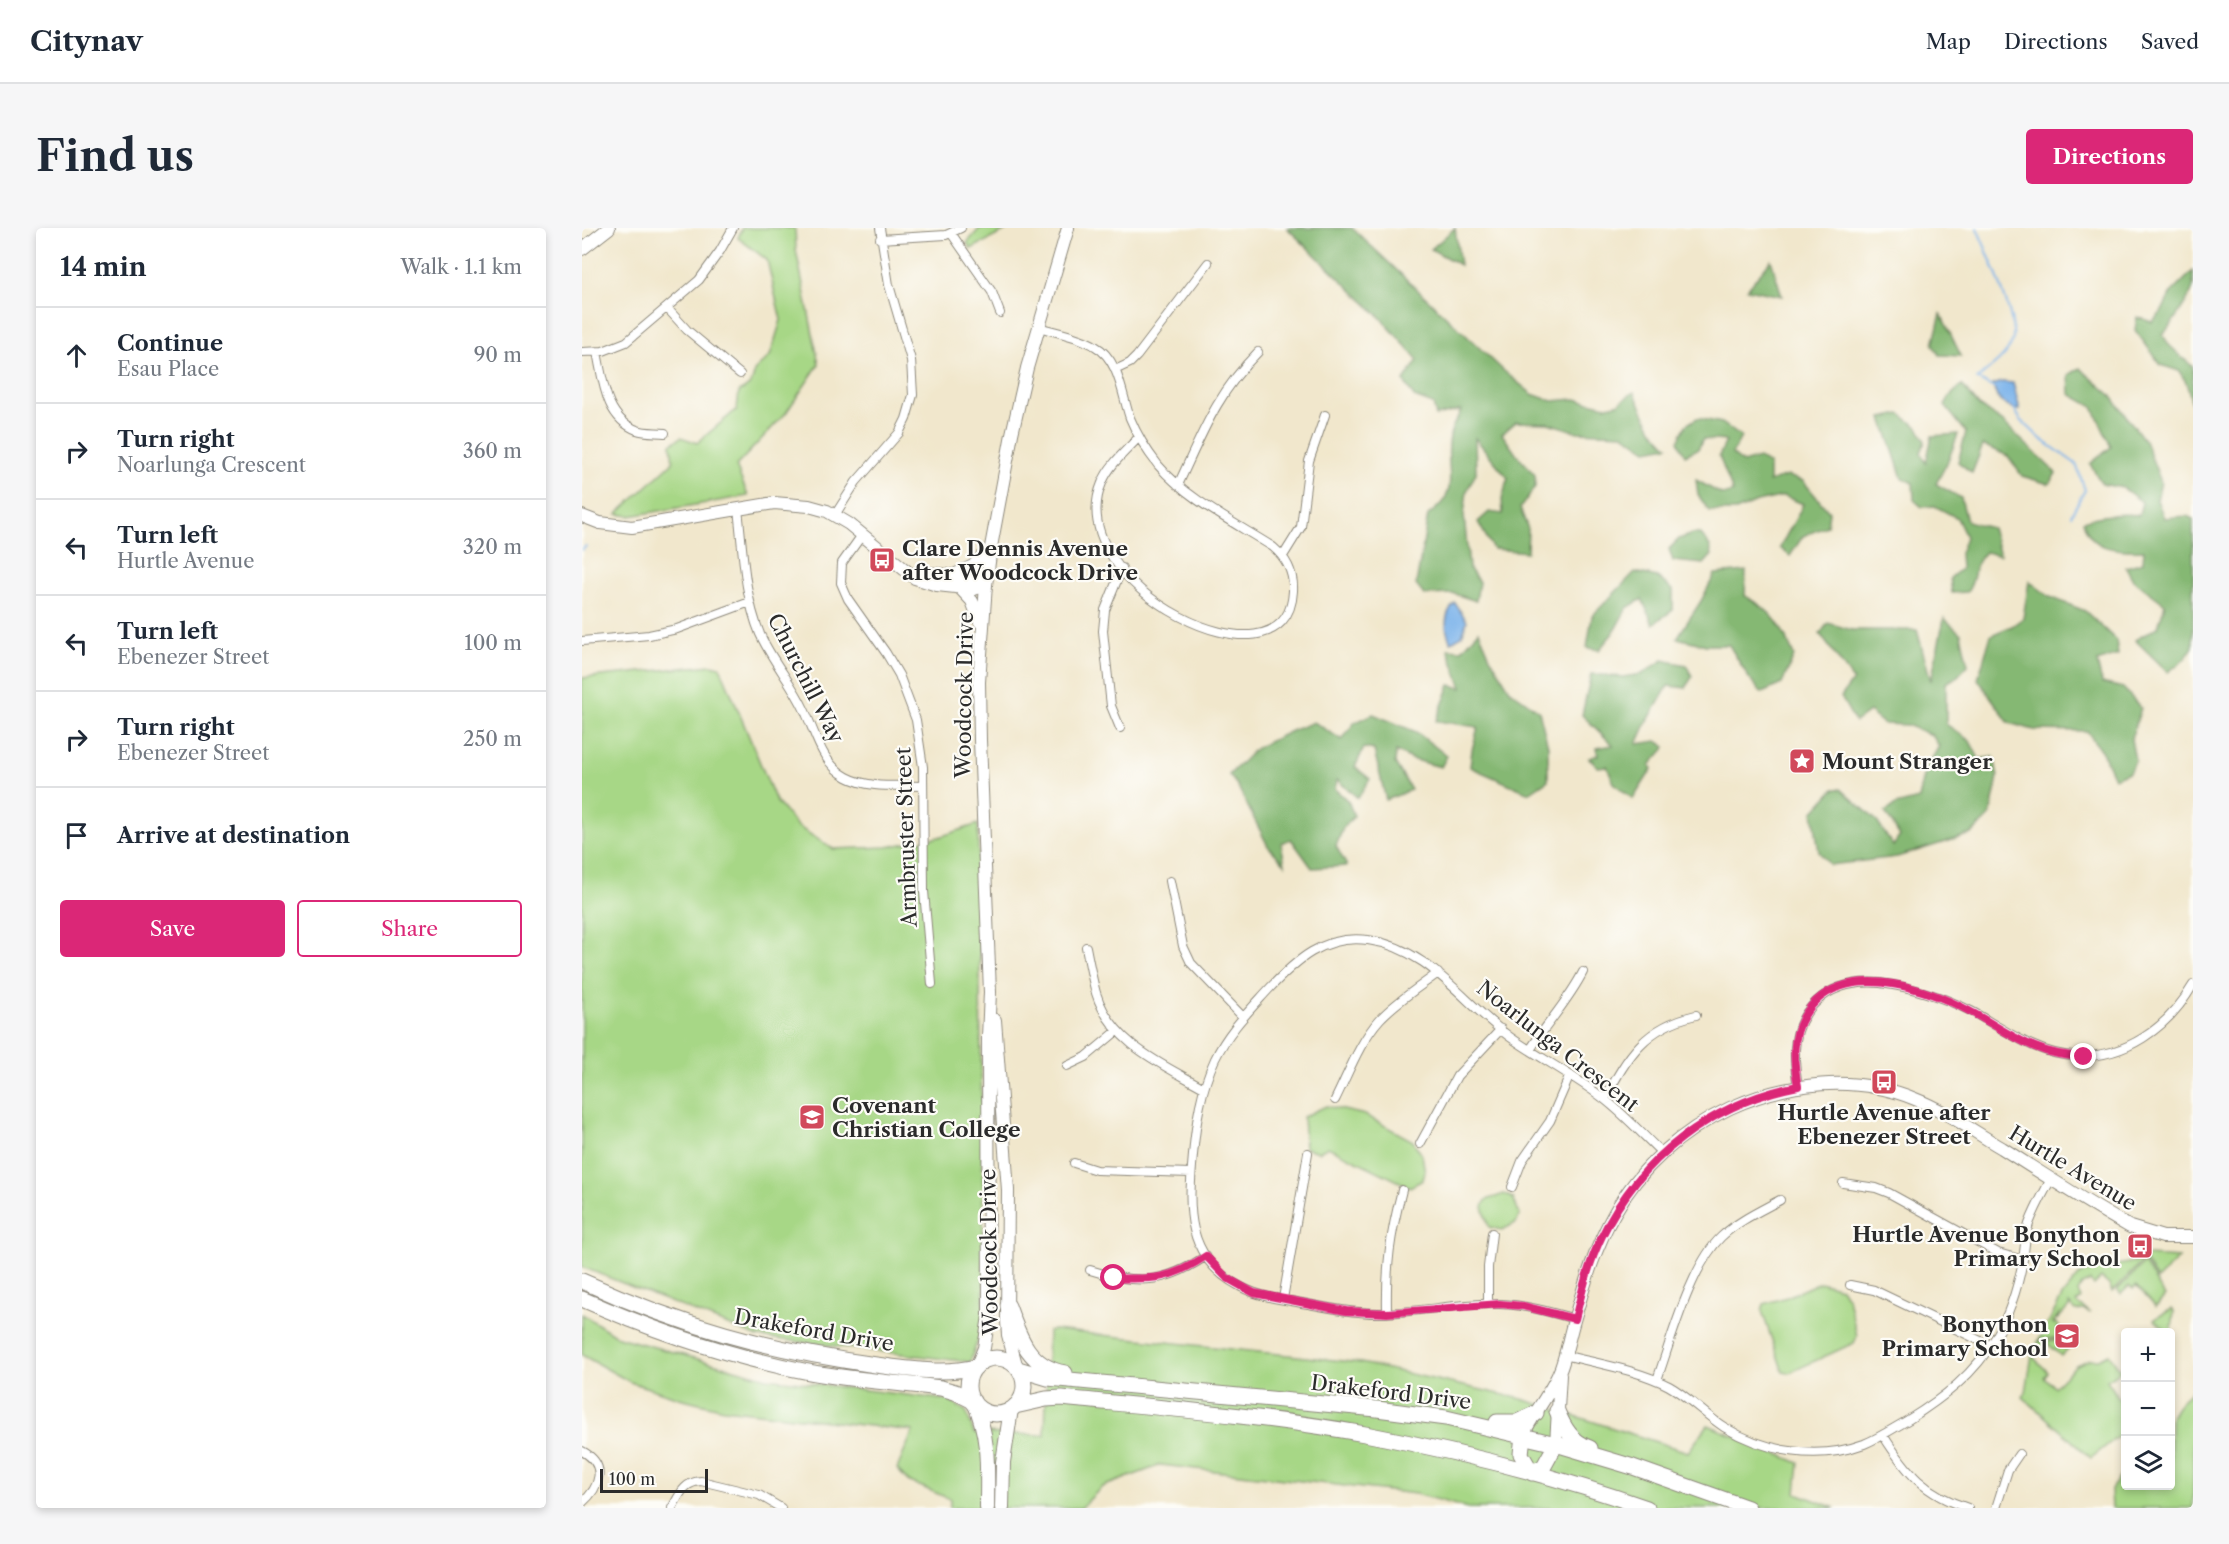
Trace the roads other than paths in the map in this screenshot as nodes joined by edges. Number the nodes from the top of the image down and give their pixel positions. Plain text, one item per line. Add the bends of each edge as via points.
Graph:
1 (609, 228) edge
2 (733, 228) edge
3 (880, 228) edge
4 (961, 228) edge
5 (1068, 228) edge
6 (951, 233) junction
7 (880, 239) junction
8 (582, 249) edge
9 (1208, 263) dead end
10 (667, 308) junction
11 (1000, 314) dead end
12 (1039, 327) junction
13 (582, 352) edge
14 (597, 352) junction
15 (1258, 352) dead end
16 (1115, 370) junction
17 (740, 374) dead end
18 (1325, 415) dead end
19 (665, 433) dead end
20 (1139, 437) junction
21 (1178, 485) junction
22 (738, 509) junction
23 (835, 515) junction
24 (582, 516) edge
25 (862, 535) junction
26 (991, 547) junction
27 (1283, 556) junction
28 (1122, 568) junction
29 (954, 581) junction
30 (986, 585) junction
31 (750, 602) junction
32 (982, 631) junction
33 (582, 641) edge
34 (1120, 728) dead end
35 (923, 786) junction
36 (1170, 881) dead end
37 (1086, 947) dead end
38 (1584, 972) dead end
39 (1438, 973) junction
40 (932, 984) dead end
41 (2193, 985) edge
42 (990, 992) junction
43 (1696, 1014) dead end
44 (1243, 1017) junction
45 (1501, 1029) junction
46 (1117, 1031) junction
47 (1530, 1050) junction
48 (1067, 1066) dead end
49 (1570, 1075) junction
50 (1798, 1086) junction
51 (1204, 1088) junction
52 (1605, 1099) junction
53 (1335, 1100) dead end
54 (1420, 1144) dead end
55 (1308, 1153) dead end
56 (1662, 1154) junction
57 (1074, 1163) dead end
58 (1191, 1173) junction
59 (2051, 1179) junction
60 (1843, 1184) dead end
61 (1512, 1187) dead end
62 (1402, 1190) dead end
63 (1780, 1200) dead end
64 (1492, 1233) dead end
65 (2193, 1237) edge
66 (1206, 1256) junction
67 (2023, 1260) junction
68 (1090, 1270) dead end
69 (582, 1281) edge
70 (1850, 1285) dead end
71 (582, 1299) edge
72 (1283, 1299) junction
73 (1488, 1304) junction
74 (1008, 1306) junction
75 (1387, 1313) junction
76 (1575, 1319) junction
77 (1991, 1346) junction
78 (1563, 1361) junction
79 (976, 1366) junction
80 (1017, 1368) junction
81 (1657, 1380) junction
82 (1089, 1383) junction
83 (973, 1401) junction
84 (1013, 1408) junction
85 (1557, 1411) junction
86 (1536, 1413) junction
87 (1446, 1418) junction
88 (1523, 1435) junction
89 (1883, 1435) junction
90 (1556, 1444) junction
91 (582, 1451) edge
92 (2019, 1454) dead end
93 (1633, 1467) junction
94 (1532, 1473) junction
95 (582, 1503) edge
96 (1744, 1507) edge
97 (672, 1508) edge
98 (781, 1508) edge
99 (987, 1508) edge
100 (1002, 1508) edge
101 (1647, 1508) edge
102 (1968, 1508) edge
103 (1996, 1508) edge

1 - 8 main road
2 - 10 street via 699,280
3 - 7 street
4 - 6 street
5 - 12 main road, Woodcock Drive
6 - 7 street
6 - 11 street via 992,292
7 - 23 street via 911,360 913,395 899,433 856,482
9 - 16 street via 1137,356
10 - 14 street via 626,342
10 - 17 street
12 - 16 street via 1096,346
12 - 26 main road, Woodcock Drive via 1004,467
13 - 14 street
14 - 19 street via 607,398 619,418 638,431
15 - 21 street via 1237,373 1216,404
16 - 20 street
18 - 27 street via 1309,461 1301,527
20 - 21 street
20 - 28 street via 1107,472 1098,498 1101,535
21 - 27 street
22 - 23 main road via 792,503
22 - 24 main road via 632,527
22 - 31 street, Churchill Way
23 - 25 main road
25 - 29 main road via 915,578 937,585
25 - 35 street, Armbruster Street via 842,563 841,584 909,697 921,744
26 - 29 main road
26 - 30 main road, Woodcock Drive
27 - 28 street via 1294,587 1289,610 1274,627 1252,635 1217,631 1179,617 1152,599
28 - 34 street via 1105,610 1103,631 1111,706
29 - 30 main road via 974,590
29 - 32 main road via 972,601
30 - 32 main road, Woodcock Drive
31 - 33 street via 677,629
31 - 35 street, Churchill Way via 765,644 800,701 833,767 861,783
32 - 42 main road, Woodcock Drive via 980,757
35 - 40 street, Armbruster Street via 924,891
36 - 44 street via 1188,957
37 - 46 street via 1096,993
38 - 47 street via 1572,995
39 - 44 street, Noarlunga Crescent via 1395,946 1345,940 1318,947 1292,965
39 - 45 street, Noarlunga Crescent
39 - 53 street via 1378,1021
41 - 50 street via 2176,1011 2144,1039 2118,1051 2084,1057 2035,1048 1935,995 1899,986 1848,985 1821,997 1802,1019 1794,1048
42 - 74 main road, Woodcock Drive via 1008,1170
42 - 79 main road, Woodcock Drive via 989,1316 984,1348
43 - 52 street via 1663,1026 1634,1049
44 - 51 street, Noarlunga Crescent via 1215,1059
45 - 47 street, Noarlunga Crescent
45 - 54 street via 1457,1076
46 - 48 street via 1086,1057
46 - 51 street via 1140,1051
47 - 49 street, Noarlunga Crescent
49 - 52 street, Noarlunga Crescent
49 - 61 street via 1550,1121 1522,1161
50 - 56 main road, Hurtle Avenue via 1759,1096 1719,1113
50 - 59 main road, Hurtle Avenue via 1856,1084 1914,1099 1948,1115
51 - 58 street, Noarlunga Crescent
52 - 56 street, Noarlunga Crescent
55 - 72 street
56 - 76 main road, Hurtle Avenue via 1632,1186 1602,1234
57 - 58 street via 1096,1170
58 - 66 street, Noarlunga Crescent via 1190,1216
59 - 65 main road, Hurtle Avenue via 2130,1227 2163,1237
59 - 67 street via 2029,1224
60 - 67 street via 1889,1193 1998,1253
62 - 75 street via 1389,1245
63 - 81 street via 1737,1224 1706,1254
64 - 73 street
66 - 68 street via 1186,1269 1147,1280 1114,1278
66 - 72 street, Noarlunga Crescent via 1240,1287
67 - 77 street via 2009,1312
69 - 79 highway, Drakeford Drive via 694,1326 787,1351 927,1370 953,1371
70 - 77 street via 1874,1290
71 - 83 highway, Drakeford Drive via 691,1343 738,1356 832,1376 941,1388
72 - 75 street, Noarlunga Crescent via 1346,1311
73 - 75 street, Noarlunga Crescent
73 - 76 street, Noarlunga Crescent via 1523,1306
74 - 80 main road, Woodcock Drive via 1008,1335
74 - 82 highway via 1019,1337 1033,1358 1052,1370 1081,1376
76 - 78 main road, Hurtle Avenue
77 - 89 street via 1948,1393
78 - 81 street
78 - 85 main road, Hurtle Avenue
78 - 86 main road, Hurtle Avenue
79 - 80 highway via 998,1358
79 - 83 highway via 969,1380
80 - 82 highway, Drakeford Drive via 1048,1378
80 - 84 highway via 1024,1385
81 - 89 street via 1725,1427 1769,1446 1797,1452 1828,1452
82 - 87 highway, Drakeford Drive
83 - 84 highway via 988,1412
83 - 99 main road via 986,1446
84 - 94 highway, Drakeford Drive via 1062,1398 1255,1417 1365,1434
84 - 100 main road via 1003,1462
85 - 90 main road, Hurtle Avenue
85 - 93 highway via 1569,1434 1581,1445 1621,1458
86 - 87 highway via 1508,1424 1467,1416
86 - 88 main road, Hurtle Avenue
87 - 88 highway, Drakeford Drive
88 - 90 highway, Drakeford Drive
88 - 94 highway via 1521,1454
89 - 102 street via 1914,1479 1935,1495
90 - 93 highway, Drakeford Drive
90 - 94 highway via 1544,1466
91 - 95 street via 592,1457 599,1477 595,1489
92 - 103 street via 2005,1477
93 - 96 highway, Drakeford Drive
94 - 101 highway, Drakeford Drive
97 - 98 street via 682,1489 694,1481 759,1495

